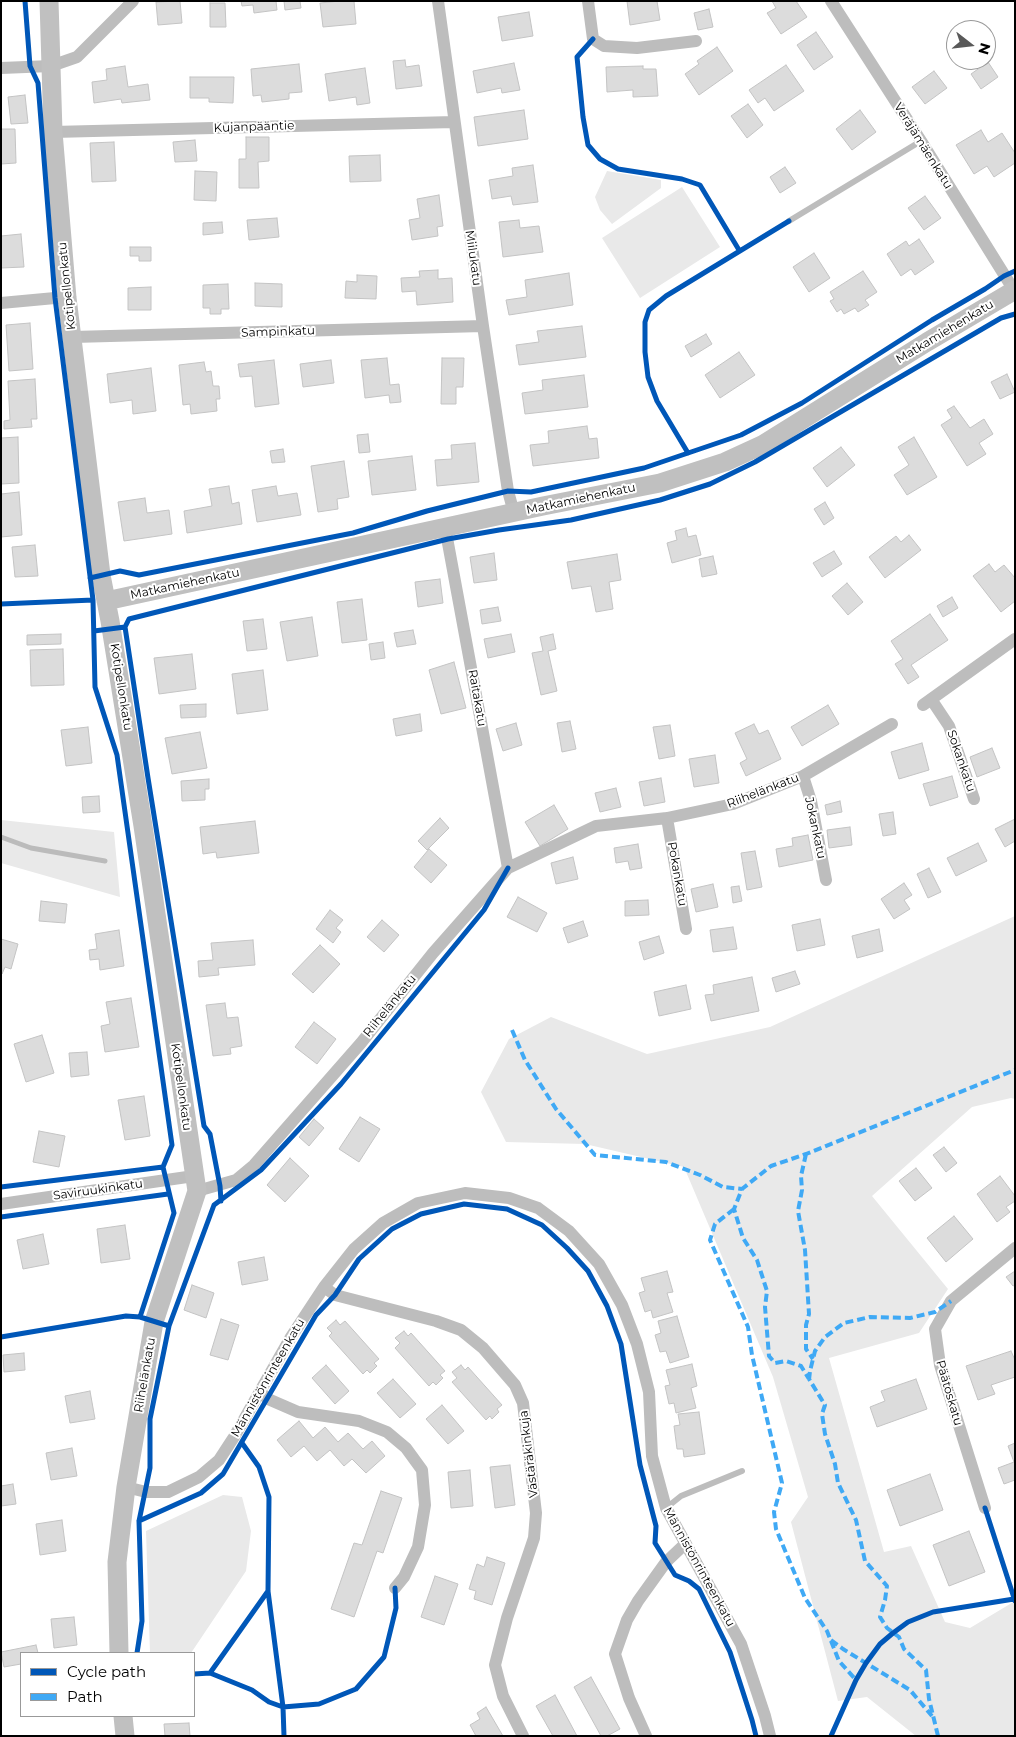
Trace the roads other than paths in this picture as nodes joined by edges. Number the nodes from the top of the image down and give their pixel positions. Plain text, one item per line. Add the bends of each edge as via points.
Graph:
1 (49, 1) edge
2 (133, 1) edge
3 (438, 1) edge
4 (588, 1) edge
5 (831, 1) edge
6 (696, 41) dead end
7 (51, 66) junction
8 (1, 68) edge
9 (454, 122) junction
10 (53, 132) junction
11 (921, 142) junction
12 (789, 221) dead end
13 (1014, 291) edge
14 (67, 298) junction
15 (1, 303) edge
16 (483, 326) junction
17 (73, 337) junction
18 (514, 513) junction
19 (445, 527) junction
20 (106, 601) junction
21 (1015, 639) edge
22 (892, 724) dead end
23 (803, 776) junction
24 (974, 799) dead end
25 (667, 818) junction
26 (508, 868) junction
27 (826, 880) dead end
28 (686, 930) dead end
29 (196, 1183) junction
30 (1, 1204) edge
31 (1015, 1248) edge
32 (324, 1287) junction
33 (260, 1392) junction
34 (742, 1471) dead end
35 (126, 1487) junction
36 (666, 1508) junction
37 (985, 1508) dead end
38 (685, 1544) junction
39 (395, 1588) dead end
40 (119, 1652) edge
41 (123, 1717) edge
42 (125, 1736) edge
43 (523, 1736) edge
44 (646, 1736) edge
45 (770, 1736) edge

1 - 7 street, Kotipellonkatu
2 - 7 street via 77,56
3 - 9 street, Miilukatu
4 - 6 street via 593,39 604,46 637,48
5 - 11 street, Veräjämäenkatu
7 - 8 street
7 - 10 street, Kotipellonkatu
9 - 10 street, Kujanpääntie
9 - 16 street, Miilukatu
10 - 14 street, Kotipellonkatu
11 - 12 lane
11 - 13 street, Veräjämäenkatu
13 - 18 street, Matkamiehenkatu via 762,445 725,462 660,482
14 - 15 street
14 - 17 street, Kotipellonkatu
16 - 17 street, Sampinkatu
16 - 18 street, Miilukatu
17 - 20 street, Kotipellonkatu
18 - 19 street, Matkamiehenkatu
19 - 20 street, Matkamiehenkatu
19 - 26 street, Raitakatu
20 - 29 street, Kotipellonkatu
21 - 24 street, Sokankatu via 927,702 949,726
22 - 23 street, Riihelänkatu
23 - 25 street, Riihelänkatu via 733,804
23 - 27 street, Jokankatu
25 - 26 street, Riihelänkatu via 596,826
25 - 28 street, Pokankatu
26 - 29 street, Riihelänkatu via 254,1165 236,1180
29 - 30 street, Saviruukinkatu
29 - 35 street, Riihelänkatu via 154,1322
31 - 37 street, Päätöskatu via 950,1302 935,1329 940,1365
32 - 33 street, Männistönrinteenkatu via 290,1337
32 - 36 street, Männistönrinteenkatu via 354,1249 383,1223 418,1203 465,1193 509,1198 538,1208 569,1231 599,1264 622,1305 637,1344 649,1392 652,1456
32 - 43 street, Västäräkinkuja via 335,1295 460,1330 484,1348 515,1385 523,1403 536,1513 534,1538 495,1665 504,1696
33 - 35 street, Männistönrinteenkatu via 219,1460 199,1477 168,1492 146,1492
33 - 39 street via 298,1412 359,1421 387,1432 406,1448 422,1470 425,1504 418,1547
34 - 36 lane via 682,1496
35 - 40 street, Riihelänkatu via 117,1562
36 - 38 street, Männistönrinteenkatu
38 - 44 street via 666,1562 638,1601 614,1654
38 - 45 street, Männistönrinteenkatu via 741,1644
41 - 42 street

